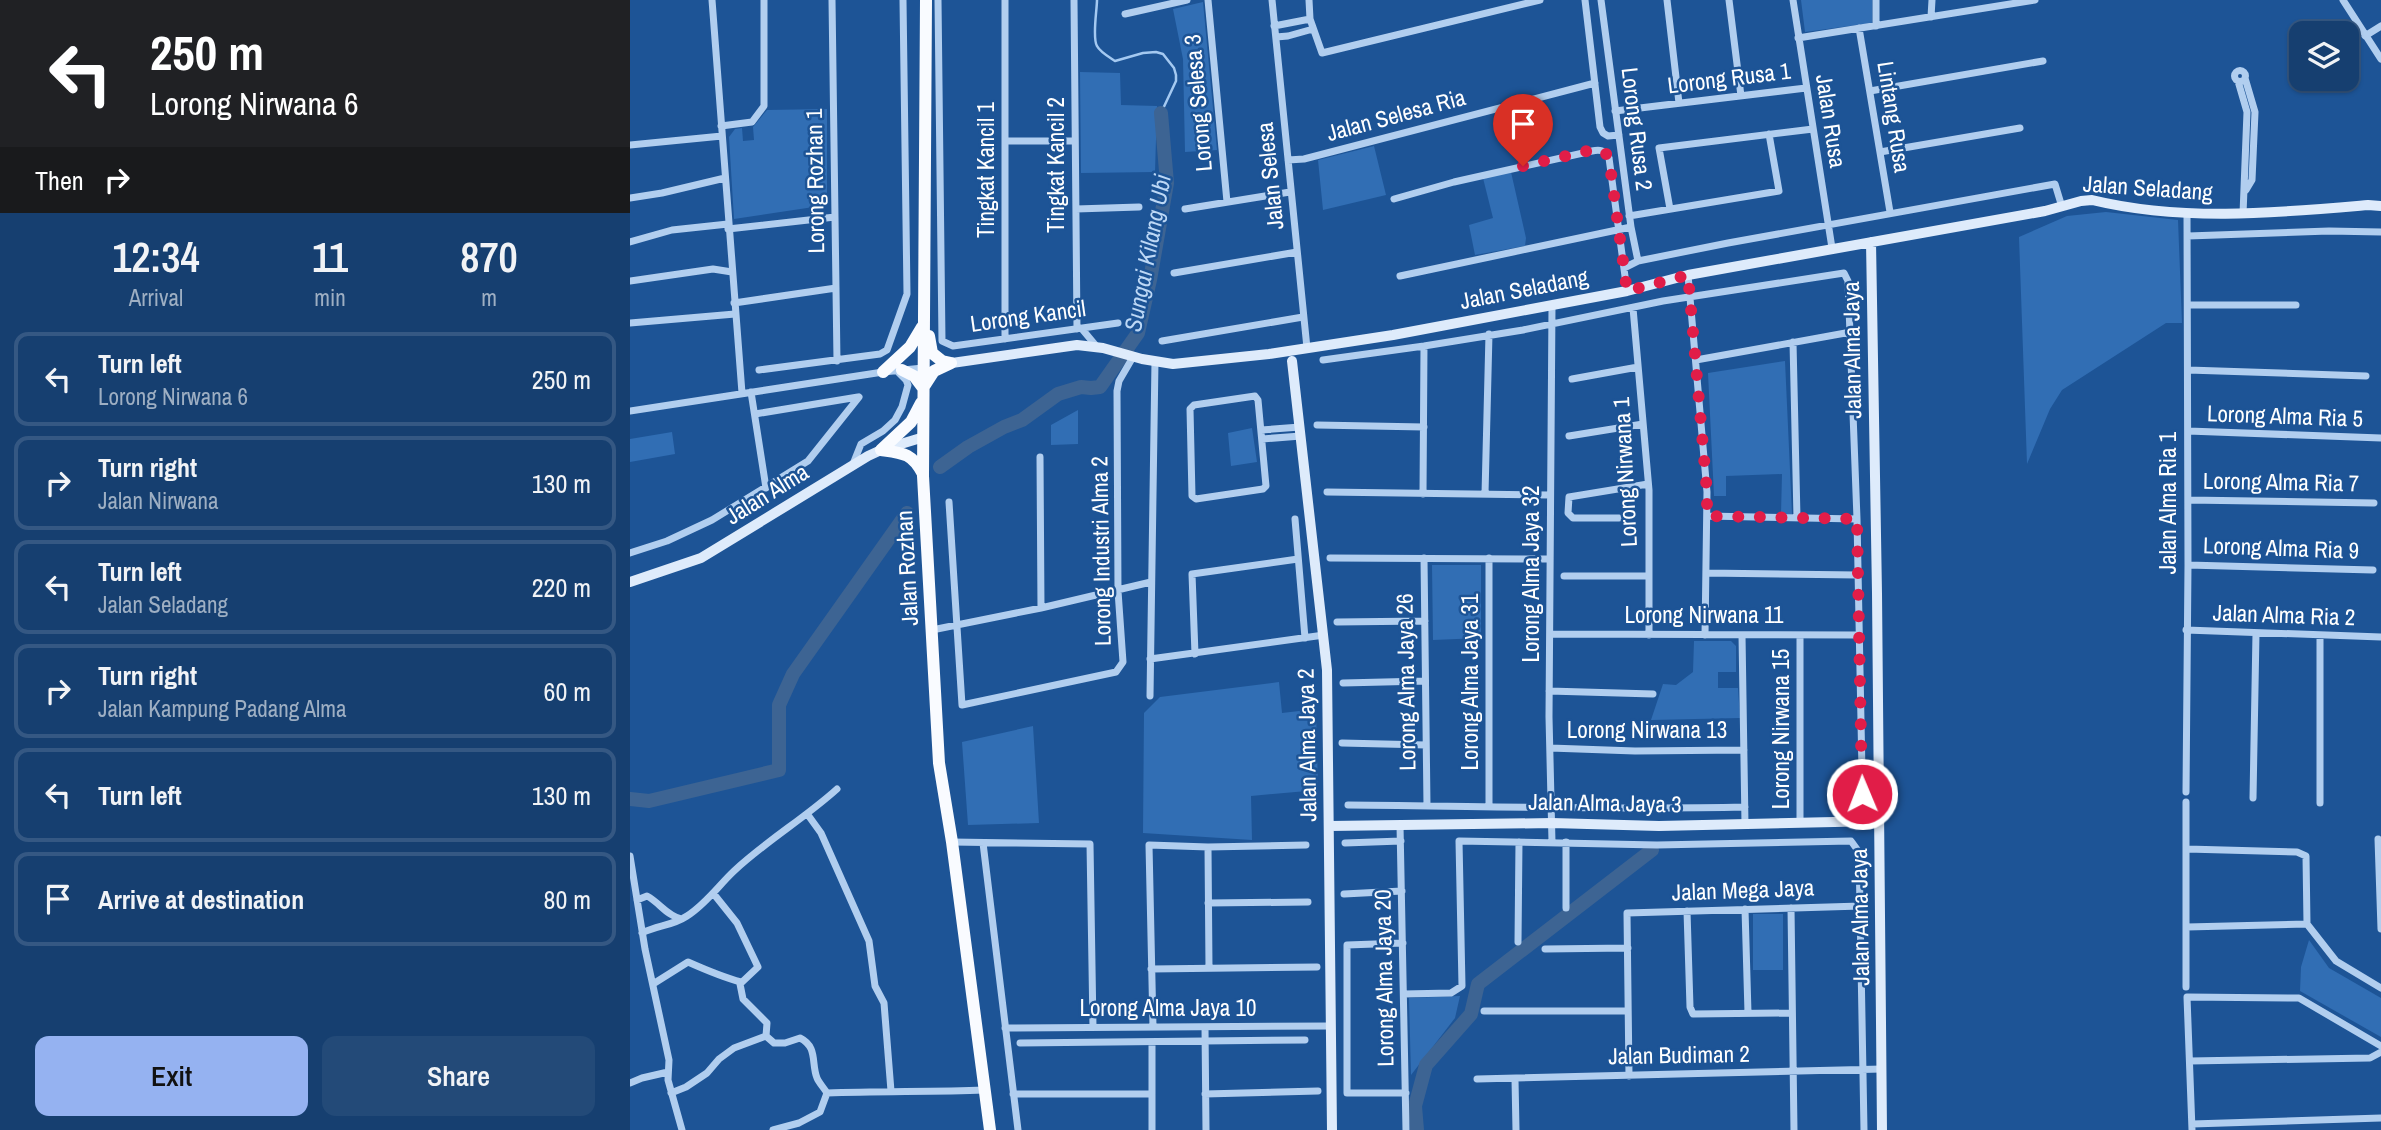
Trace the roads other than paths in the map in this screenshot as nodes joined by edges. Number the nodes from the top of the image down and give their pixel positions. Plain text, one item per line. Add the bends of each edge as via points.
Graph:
1 (712, 0) edge
2 (764, 0) edge
3 (832, 0) edge
4 (903, 0) edge
5 (926, 0) edge
6 (938, 0) edge
7 (1005, 0) edge
8 (1074, 0) edge
9 (1187, 0) edge
10 (1208, 0) edge
11 (1272, 0) edge
12 (1309, 0) edge
13 (1540, 0) edge
14 (1585, 0) edge
15 (1601, 0) edge
16 (1667, 0) edge
17 (1729, 0) edge
18 (1793, 0) edge
19 (1876, 0) edge
20 (1931, 0) edge
21 (2035, 0) edge
22 (2343, 0) edge
23 (1988, 4) edge
24 (1125, 14) dead end
25 (1931, 17) junction
26 (1310, 19) junction
27 (1274, 26) junction
28 (1876, 26) junction
29 (2381, 26) edge
30 (1859, 28) junction
31 (1313, 29) junction
32 (2365, 36) junction
33 (1276, 37) junction
34 (1798, 38) junction
35 (2381, 59) edge
36 (2043, 61) dead end
37 (2241, 80) dead end
38 (1595, 83) junction
39 (1806, 88) junction
40 (1870, 91) junction
41 (1741, 96) junction
42 (1679, 103) junction
43 (1615, 111) junction
44 (721, 126) junction
45 (2020, 128) dead end
46 (1813, 129) junction
47 (1769, 134) junction
48 (1619, 135) junction
49 (722, 136) junction
50 (1006, 141) junction
51 (1075, 141) junction
52 (630, 145) edge
53 (1880, 152) junction
54 (1621, 156) junction
55 (1609, 158) junction
56 (1288, 160) junction
57 (939, 163) junction
58 (925, 166) junction
59 (905, 170) junction
60 (725, 178) junction
61 (1290, 192) junction
62 (630, 198) edge
63 (1394, 200) dead end
64 (1227, 202) junction
65 (2062, 206) junction
66 (2381, 206) edge
67 (1139, 207) dead end
68 (1076, 209) junction
69 (1185, 209) dead end
70 (1670, 209) junction
71 (1890, 212) junction
72 (2187, 214) junction
73 (2244, 214) junction
74 (1629, 216) junction
75 (835, 217) junction
76 (1828, 224) junction
77 (728, 227) junction
78 (1631, 227) junction
79 (1618, 230) junction
80 (2381, 232) edge
81 (2188, 236) junction
82 (630, 242) edge
83 (1871, 242) junction
84 (1832, 248) junction
85 (1297, 253) junction
86 (1638, 261) junction
87 (1624, 268) junction
88 (732, 272) junction
89 (1174, 273) dead end
90 (1688, 275) junction
91 (1400, 276) dead end
92 (630, 281) edge
93 (836, 288) junction
94 (1627, 291) junction
95 (1690, 297) junction
96 (734, 303) junction
97 (2188, 305) junction
98 (2296, 305) dead end
99 (1552, 306) junction
100 (1633, 308) junction
101 (735, 314) junction
102 (1303, 317) junction
103 (630, 323) edge
104 (923, 323) junction
105 (1118, 323) dead end
106 (1552, 324) junction
107 (1079, 329) junction
108 (1851, 332) junction
109 (1489, 334) junction
110 (1006, 340) junction
111 (1162, 341) dead end
112 (1793, 342) junction
113 (1320, 346) junction
114 (1424, 346) junction
115 (1100, 348) junction
116 (1307, 348) junction
117 (1269, 354) junction
118 (1130, 356) junction
119 (1323, 360) dead end
120 (1696, 360) junction
121 (837, 361) junction
122 (1155, 361) junction
123 (1292, 361) junction
124 (951, 363) junction
125 (1638, 367) junction
126 (923, 368) junction
127 (759, 370) dead end
128 (2188, 370) junction
129 (893, 371) junction
130 (2366, 376) dead end
131 (1572, 379) dead end
132 (747, 393) junction
133 (923, 393) junction
134 (630, 411) edge
135 (755, 414) junction
136 (1643, 424) junction
137 (1317, 425) dead end
138 (1424, 427) junction
139 (1261, 430) junction
140 (2188, 431) junction
141 (1300, 432) junction
142 (1569, 436) dead end
143 (924, 437) junction
144 (2381, 438) edge
145 (1262, 439) junction
146 (881, 450) junction
147 (1040, 457) dead end
148 (853, 465) junction
149 (923, 475) junction
150 (1648, 484) junction
151 (766, 488) junction
152 (1327, 492) dead end
153 (1423, 494) junction
154 (1485, 494) junction
155 (1550, 495) junction
156 (2188, 500) junction
157 (949, 502) dead end
158 (2374, 502) dead end
159 (1707, 516) junction
160 (1797, 517) junction
161 (1295, 519) dead end
162 (1619, 519) dead end
163 (1857, 519) junction
164 (630, 553) edge
165 (1330, 558) dead end
166 (1424, 558) junction
167 (1489, 558) junction
168 (1298, 559) junction
169 (1549, 559) junction
170 (2188, 565) junction
171 (2373, 570) dead end
172 (1706, 573) junction
173 (1857, 575) junction
174 (1563, 576) dead end
175 (1649, 576) junction
176 (630, 582) edge
177 (1152, 582) junction
178 (1118, 591) junction
179 (1041, 608) junction
180 (1424, 621) junction
181 (1337, 622) dead end
182 (957, 626) junction
183 (932, 630) junction
184 (2186, 630) junction
185 (2256, 633) junction
186 (1550, 634) junction
187 (1324, 635) junction
188 (1649, 635) junction
189 (1705, 635) junction
190 (1742, 635) junction
191 (1800, 635) junction
192 (1858, 635) junction
193 (2320, 635) junction
194 (1305, 638) junction
195 (2381, 638) edge
196 (1195, 654) junction
197 (1150, 659) junction
198 (1425, 681) junction
199 (1343, 683) dead end
200 (1549, 691) junction
201 (1653, 694) dead end
202 (1150, 696) dead end
203 (962, 705) joint
204 (1342, 743) dead end
205 (1426, 745) junction
206 (1550, 748) junction
207 (1744, 750) junction
208 (837, 789) dead end
209 (2186, 792) dead end
210 (2253, 798) dead end
211 (2186, 802) dead end
212 (2320, 803) dead end
213 (1348, 805) dead end
214 (1427, 806) junction
215 (1489, 806) junction
216 (1551, 806) junction
217 (1745, 807) junction
218 (808, 815) junction
219 (1879, 821) junction
220 (1863, 822) junction
221 (1552, 823) junction
222 (1800, 823) junction
223 (1825, 823) junction
224 (1745, 824) junction
225 (1400, 825) junction
226 (1330, 826) junction
227 (1659, 826) junction
228 (2378, 839) dead end
229 (1827, 840) junction
230 (1401, 841) junction
231 (952, 842) junction
232 (1519, 842) junction
233 (1552, 842) junction
234 (1566, 842) junction
235 (983, 843) junction
236 (1345, 843) dead end
237 (1306, 845) dead end
238 (1657, 845) junction
239 (1208, 847) junction
240 (2188, 849) junction
241 (630, 856) edge
242 (1402, 891) junction
243 (713, 893) junction
244 (1343, 894) dead end
245 (637, 900) junction
246 (1308, 902) dead end
247 (1208, 903) junction
248 (1861, 906) junction
249 (1566, 908) dead end
250 (1791, 908) junction
251 (1745, 909) junction
252 (1687, 911) junction
253 (681, 919) junction
254 (2307, 924) junction
255 (2187, 928) junction
256 (2381, 929) edge
257 (642, 933) junction
258 (1518, 942) dead end
259 (1403, 943) junction
260 (1628, 948) junction
261 (1545, 949) dead end
262 (1317, 967) dead end
263 (1209, 968) junction
264 (1152, 969) junction
265 (741, 982) junction
266 (653, 984) junction
267 (2186, 987) dead end
268 (2381, 988) edge
269 (1404, 994) junction
270 (1484, 1011) dead end
271 (1627, 1011) junction
272 (1748, 1013) junction
273 (1793, 1013) junction
274 (1331, 1026) junction
275 (1093, 1027) junction
276 (1153, 1027) junction
277 (1205, 1027) junction
278 (1004, 1028) junction
279 (766, 1036) junction
280 (1305, 1040) dead end
281 (1152, 1042) junction
282 (1205, 1042) junction
283 (1020, 1043) dead end
284 (2381, 1046) edge
285 (2381, 1052) edge
286 (2190, 1061) junction
287 (1882, 1069) junction
288 (1863, 1070) junction
289 (668, 1072) junction
290 (1793, 1072) junction
291 (1629, 1076) junction
292 (1477, 1079) dead end
293 (1515, 1079) junction
294 (630, 1083) edge
295 (984, 1090) junction
296 (891, 1091) junction
297 (1318, 1091) dead end
298 (671, 1093) junction
299 (827, 1093) junction
300 (1406, 1093) junction
301 (1013, 1094) junction
302 (1152, 1094) junction
303 (1205, 1094) junction
304 (2381, 1118) edge
305 (2192, 1127) edge
306 (682, 1130) edge
307 (773, 1130) edge
308 (990, 1130) edge
309 (1018, 1130) edge
310 (1152, 1130) edge
311 (1206, 1130) edge
312 (1332, 1130) edge
313 (1406, 1130) edge
314 (1516, 1130) edge
315 (1794, 1130) edge
316 (1864, 1130) edge
317 (1882, 1130) edge

1 - 44 street
2 - 44 street via 764,106 752,122
3 - 75 street, Lorong Rozhan 1
4 - 59 street
5 - 58 main road, Jalan Rozhan
6 - 57 street
7 - 50 street, Tingkat Kancil 1
8 - 51 street, Tingkat Kancil 2
9 - 24 street
10 - 64 street, Lorong Selesa 3
11 - 27 street, Jalan Selesa
12 - 26 street
13 - 31 street via 1322,54
14 - 38 street
15 - 43 street, Lorong Rusa 2
16 - 42 street
17 - 41 street
18 - 34 street, Jalan Rusa
19 - 28 street
20 - 25 street
21 - 23 street
22 - 32 street
23 - 25 street
25 - 28 street
26 - 27 street
26 - 31 street
27 - 33 street, Jalan Selesa
28 - 30 street
29 - 32 street
30 - 34 street
30 - 40 street, Lintang Rusa
31 - 33 street
32 - 35 street
33 - 56 street, Jalan Selesa
34 - 39 street, Jalan Rusa
36 - 40 street
37 - 73 street via 2255,112 2252,180 2245,192
38 - 48 street via 1600,127 1608,136
38 - 56 street, Jalan Selesa Ria
39 - 41 street, Lorong Rusa 1
39 - 46 street, Jalan Rusa
40 - 53 street, Lintang Rusa
41 - 42 street, Lorong Rusa 1
42 - 43 street, Lorong Rusa 1
43 - 48 street, Lorong Rusa 2
44 - 49 street
45 - 53 street
46 - 47 street
46 - 76 street, Jalan Rusa
47 - 70 street via 1779,191
47 - 70 street via 1659,148
48 - 54 street, Lorong Rusa 2
49 - 52 street
49 - 60 street
50 - 51 street
50 - 110 street, Tingkat Kancil 1
51 - 68 street, Tingkat Kancil 2
53 - 71 street, Lintang Rusa
54 - 55 street
54 - 74 street, Lorong Rusa 2
55 - 63 street via 1599,149 1592,150
55 - 79 street
56 - 61 street, Jalan Selesa
57 - 58 street
57 - 110 street, Lorong Kancil via 940,335 944,344 953,346
58 - 59 street
58 - 104 main road, Jalan Rozhan
59 - 121 street via 907,294 899,318 887,350
60 - 62 street
60 - 77 street
61 - 64 street
61 - 85 street, Jalan Selesa
64 - 69 street
65 - 71 street via 2055,184
65 - 72 street, Jalan Seladang via 2092,201
65 - 83 street, Jalan Seladang
66 - 73 street, Jalan Seladang
67 - 68 street
68 - 107 street, Tingkat Kancil 2
70 - 74 street
71 - 76 street
72 - 73 street, Jalan Seladang
72 - 81 street, Jalan Alma Ria 1
74 - 78 street, Lorong Rusa 2
75 - 77 street
75 - 93 street, Lorong Rozhan 1
76 - 84 street, Jalan Rusa
76 - 86 street
77 - 82 street via 671,230
77 - 88 street
78 - 79 street
78 - 86 street, Lorong Rusa 2
79 - 87 street
79 - 91 street
80 - 81 street
81 - 97 street, Jalan Alma Ria 1
83 - 84 street, Jalan Seladang
83 - 219 street, Jalan Alma Jaya
84 - 90 street, Jalan Seladang
85 - 89 street
85 - 102 street, Jalan Selesa
86 - 87 street
87 - 94 street
88 - 92 street via 713,269
88 - 96 street
90 - 94 street, Jalan Seladang
90 - 95 street
93 - 96 street
93 - 121 street, Lorong Rozhan 1
94 - 99 street, Jalan Seladang
95 - 100 street, Jalan Seladang
95 - 108 street, Jalan Seladang via 1844,273
95 - 120 street
96 - 101 street
97 - 98 street
97 - 128 street, Jalan Alma Ria 1
99 - 106 street, Lorong Alma Jaya 32
99 - 113 street, Jalan Seladang
100 - 106 street, Jalan Seladang
100 - 125 street, Lorong Nirwana 1
101 - 103 street
101 - 132 street
102 - 111 street
102 - 116 street, Jalan Selesa
104 - 124 main road via 932,353
104 - 126 main road, Jalan Rozhan
104 - 129 main road
105 - 107 street, Lorong Kancil
106 - 109 street, Jalan Seladang
106 - 155 street, Lorong Alma Jaya 32
107 - 110 street, Lorong Kancil
107 - 115 street
108 - 112 street
108 - 163 street
109 - 114 street, Jalan Seladang
109 - 154 street
112 - 120 street
112 - 160 street
113 - 116 street, Jalan Seladang
113 - 123 street
114 - 119 street, Jalan Seladang
114 - 138 street
115 - 118 street, Jalan Seladang
115 - 124 street, Jalan Seladang via 1077,345
116 - 117 street, Jalan Seladang
117 - 122 street, Jalan Seladang via 1189,363
117 - 123 street
118 - 122 street, Jalan Seladang
118 - 178 street, Lorong Industri Alma 2 via 1117,391
120 - 159 street
121 - 127 street
122 - 177 street
123 - 141 street, Jalan Alma Jaya 2
124 - 126 street, Jalan Seladang
124 - 133 main road via 934,371
125 - 131 street
125 - 136 street, Lorong Nirwana 1
126 - 129 street
126 - 133 main road, Jalan Rozhan
128 - 130 street
128 - 140 street, Jalan Alma Ria 1
129 - 132 street
129 - 133 main road via 914,376
129 - 148 street via 908,385 902,407 883,431 861,444
132 - 134 street
132 - 135 street
133 - 143 main road, Jalan Rozhan
133 - 146 main road via 911,422
135 - 151 street
135 - 151 street via 859,397 808,461
136 - 142 street
136 - 150 street, Lorong Nirwana 1
137 - 138 street
138 - 153 street
139 - 141 street
139 - 145 street
139 - 145 street via 1255,396 1194,404 1190,409 1192,496 1263,489
140 - 144 street, Lorong Alma Ria 5
140 - 156 street, Jalan Alma Ria 1
141 - 145 street
141 - 187 street, Jalan Alma Jaya 2
143 - 146 street, Jalan Alma
143 - 149 main road, Jalan Rozhan
146 - 148 street, Jalan Alma
146 - 149 main road via 908,455
147 - 179 street
148 - 176 street, Jalan Alma via 701,558
149 - 183 main road, Jalan Rozhan
150 - 162 street via 1569,497 1568,513 1573,518
150 - 175 street, Lorong Nirwana 1
151 - 164 street via 712,520
152 - 153 street
153 - 154 street
154 - 155 street
155 - 169 street, Lorong Alma Jaya 32
156 - 158 street, Lorong Alma Ria 7
156 - 170 street, Jalan Alma Ria 1
157 - 182 street, Jalan Rozhan
159 - 160 street
159 - 172 street
160 - 163 street
161 - 168 street
163 - 173 street
165 - 166 street
166 - 167 street
166 - 180 street, Lorong Alma Jaya 26
167 - 169 street
167 - 215 street, Lorong Alma Jaya 31
168 - 194 street
168 - 196 street via 1192,574
169 - 186 street, Lorong Alma Jaya 32
170 - 171 street, Lorong Alma Ria 9
170 - 184 street, Jalan Alma Ria 1
172 - 173 street
172 - 189 street
173 - 192 street
174 - 175 street
175 - 188 street, Lorong Nirwana 1
177 - 178 street
177 - 197 street
178 - 179 street
178 - 203 street, Lorong Industri Alma 2 via 1123,662 1116,672
179 - 182 street
180 - 181 street
180 - 198 street, Lorong Alma Jaya 26
182 - 183 street
182 - 203 street, Jalan Rozhan
183 - 231 main road, Jalan Rozhan via 939,763
184 - 185 street, Jalan Alma Ria 2
184 - 209 street, Jalan Alma Ria 1
185 - 193 street, Jalan Alma Ria 2
185 - 210 street
186 - 188 street, Lorong Nirwana 11
186 - 200 street, Lorong Alma Jaya 32
187 - 194 street
187 - 226 street, Jalan Alma Jaya 2
188 - 189 street, Lorong Nirwana 11
189 - 190 street, Lorong Nirwana 11
190 - 191 street, Lorong Nirwana 11
190 - 207 street
191 - 192 street, Lorong Nirwana 11
191 - 222 street, Lorong Nirwana 15
192 - 220 street
193 - 195 street, Jalan Alma Ria 2
193 - 212 street
194 - 196 street
196 - 197 street
197 - 202 street
198 - 199 street
198 - 205 street, Lorong Alma Jaya 26
200 - 201 street
200 - 206 street, Lorong Alma Jaya 32
204 - 205 street
205 - 214 street, Lorong Alma Jaya 26
206 - 207 street, Lorong Nirwana 13
206 - 216 street, Lorong Alma Jaya 32
207 - 217 street
208 - 218 street
211 - 240 street
213 - 214 street, Jalan Alma Jaya 3
214 - 215 street, Jalan Alma Jaya 3
215 - 216 street, Jalan Alma Jaya 3
216 - 217 street, Jalan Alma Jaya 3
216 - 221 street, Lorong Alma Jaya 32
217 - 224 street
218 - 243 street via 735,870
218 - 296 street via 821,833 869,941 875,986 884,1003
219 - 220 street, Jalan Alma Jaya 3
219 - 287 street, Jalan Alma Jaya
220 - 223 street, Jalan Alma Jaya 3
221 - 225 street, Jalan Alma Jaya 3
221 - 227 street, Jalan Alma Jaya 3
221 - 233 street, Lorong Alma Jaya 32
222 - 223 street, Jalan Alma Jaya 3
222 - 224 street, Jalan Alma Jaya 3
223 - 229 street
224 - 227 street, Jalan Alma Jaya 3
225 - 226 street, Jalan Alma Jaya 3
225 - 230 street, Lorong Alma Jaya 20
226 - 274 street, Jalan Alma Jaya 2
227 - 238 street
228 - 256 street
229 - 238 street, Jalan Alma Jaya 3
229 - 248 street, Jalan Alma Jaya 3 via 1851,841 1859,852
230 - 236 street
230 - 242 street, Lorong Alma Jaya 20
231 - 235 street
231 - 295 main road, Jalan Rozhan
232 - 233 street, Jalan Alma Jaya 3
232 - 258 street
232 - 269 street, Jalan Alma Jaya 3 via 1459,842 1462,986 1451,993
233 - 234 street, Jalan Alma Jaya 3
234 - 238 street, Jalan Alma Jaya 3
234 - 249 street
235 - 275 street via 1090,844
235 - 278 street
237 - 239 street
239 - 247 street
239 - 264 street via 1149,845
240 - 254 street via 2306,856
240 - 255 street
241 - 245 street
242 - 244 street
242 - 259 street, Lorong Alma Jaya 20
243 - 253 street
243 - 265 street via 737,923 758,967
245 - 253 street via 647,896 668,915
245 - 257 street
246 - 247 street
247 - 263 street
248 - 250 street, Jalan Mega Jaya
248 - 288 street
250 - 251 street, Jalan Mega Jaya
250 - 273 street
251 - 252 street, Jalan Mega Jaya
251 - 272 street
252 - 260 street, Jalan Mega Jaya via 1627,913
252 - 272 street via 1693,1014
253 - 257 street
254 - 255 street
254 - 268 street via 2336,961
255 - 267 street
257 - 266 street
259 - 269 street, Lorong Alma Jaya 20
259 - 300 street via 1347,945 1347,1093
260 - 261 street
260 - 271 street
262 - 263 street
263 - 264 street
264 - 276 street
265 - 266 street via 704,972 688,962
265 - 279 street via 743,999 767,1023
266 - 289 street
269 - 300 street, Lorong Alma Jaya 20
270 - 271 street
271 - 291 street
272 - 273 street
273 - 290 street
274 - 277 street, Lorong Alma Jaya 10
274 - 312 street, Jalan Alma Jaya 2
275 - 276 street, Lorong Alma Jaya 10
275 - 278 street, Lorong Alma Jaya 10
276 - 277 street, Lorong Alma Jaya 10
277 - 282 street
278 - 301 street
279 - 298 street via 734,1048 707,1073
279 - 299 street via 774,1043 805,1041 814,1053 817,1077
280 - 282 street, Lorong Alma Jaya 10
281 - 282 street, Lorong Alma Jaya 10
281 - 283 street, Lorong Alma Jaya 10
281 - 302 street
282 - 303 street
284 - 286 street via 2299,998 2187,997
285 - 286 street via 2370,1058
286 - 305 street
287 - 288 street, Jalan Budiman 2
287 - 317 street, Jalan Alma Jaya
288 - 290 street, Jalan Budiman 2
288 - 316 street
289 - 294 street
289 - 298 street
290 - 291 street, Jalan Budiman 2
290 - 315 street
291 - 293 street, Jalan Budiman 2
292 - 293 street, Jalan Budiman 2
293 - 314 street
295 - 296 street
295 - 308 main road, Jalan Rozhan
296 - 299 street
297 - 303 street
298 - 306 street
299 - 307 street via 820,1112
300 - 313 street, Lorong Alma Jaya 20
301 - 302 street
301 - 309 street
302 - 310 street
303 - 311 street
304 - 305 street

